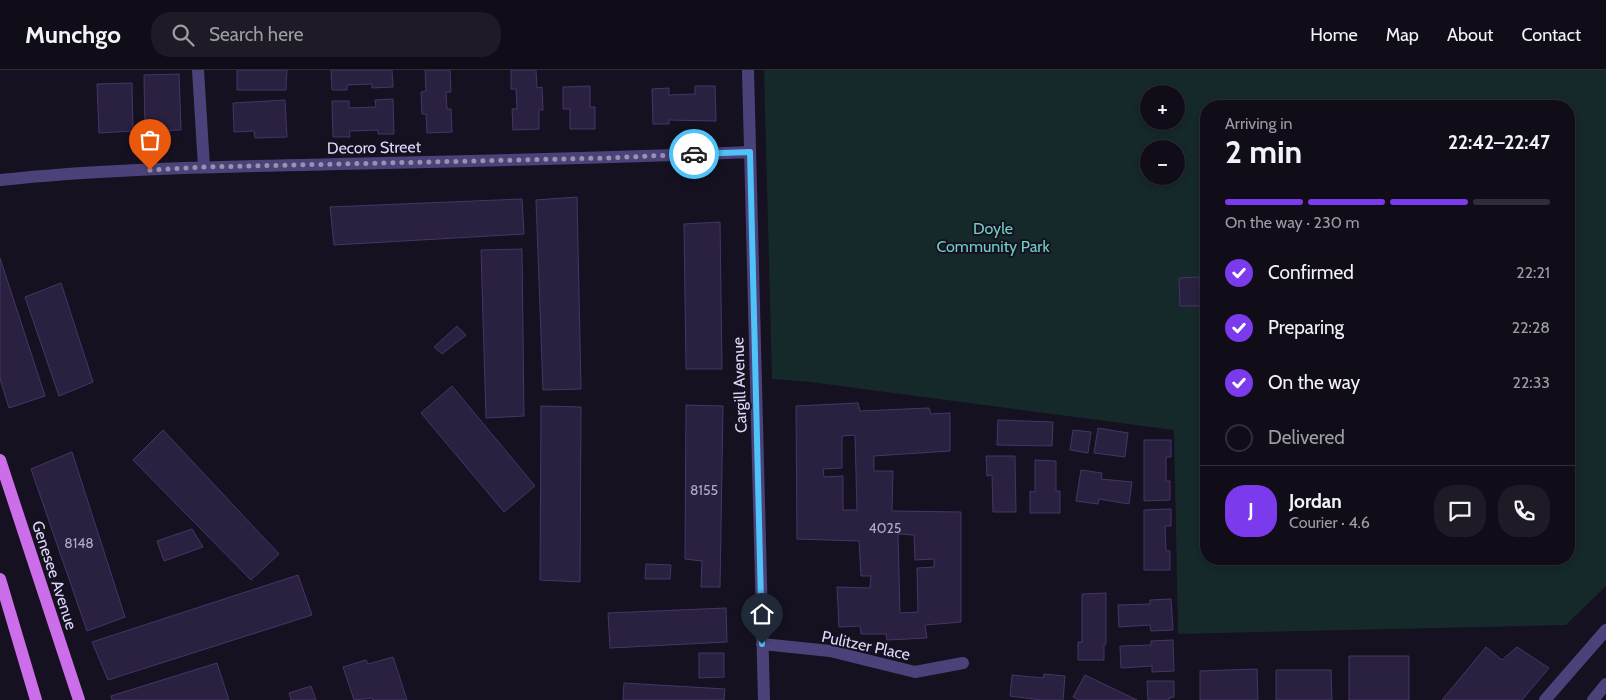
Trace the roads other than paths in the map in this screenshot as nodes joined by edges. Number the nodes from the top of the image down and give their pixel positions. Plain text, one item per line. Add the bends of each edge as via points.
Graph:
1 (198, 70) edge
2 (748, 70) edge
3 (750, 152) junction
4 (204, 167) junction
5 (0, 180) edge
6 (0, 460) edge
7 (0, 579) edge
8 (1606, 630) edge
9 (762, 644) junction
10 (963, 663) dead end
11 (1606, 684) edge
12 (36, 700) edge
13 (79, 700) edge
14 (764, 700) edge
15 (1545, 700) edge
16 (1593, 700) edge

1 - 4 street
2 - 3 street, Cargill Avenue
3 - 4 street, Decoro Street
3 - 9 street, Cargill Avenue
4 - 5 street, Decoro Street
6 - 13 main road, Genesee Avenue
7 - 12 main road
8 - 15 street
9 - 10 street, Pulitzer Place via 830,651 915,672
9 - 14 street, Cargill Avenue
11 - 16 street

